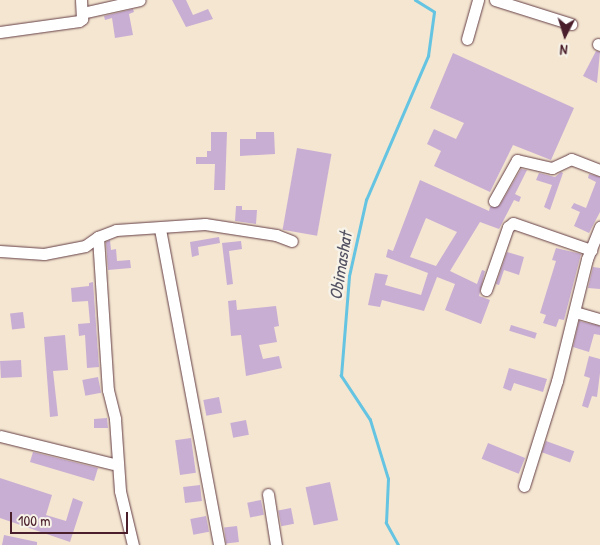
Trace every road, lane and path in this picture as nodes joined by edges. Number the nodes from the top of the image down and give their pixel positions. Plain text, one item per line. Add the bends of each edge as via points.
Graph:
1 (81, 0) edge
2 (140, 0) edge
3 (478, 0) edge
4 (495, 0) edge
5 (82, 13) junction
6 (571, 24) dead end
7 (0, 32) edge
8 (468, 39) dead end
9 (600, 170) edge
10 (494, 201) dead end
11 (600, 228) edge
12 (160, 229) junction
13 (98, 236) junction
14 (292, 242) dead end
15 (591, 250) junction
16 (0, 251) edge
17 (486, 290) dead end
18 (575, 312) junction
19 (600, 319) edge
20 (0, 436) edge
21 (114, 464) dead end
22 (524, 486) dead end
23 (268, 494) dead end
24 (133, 545) edge
25 (219, 545) edge
26 (276, 545) edge

1 - 5 street
2 - 5 street
3 - 8 street
4 - 6 street
5 - 7 street via 79,21
9 - 10 street via 571,159 552,168 517,160
11 - 15 street
12 - 13 street via 138,228
12 - 14 street via 205,224 276,235
12 - 25 street
13 - 16 street via 85,246 44,254
13 - 24 street via 108,390 116,419 120,491
15 - 17 street via 513,223 508,227
15 - 18 street
18 - 19 street
18 - 22 street
20 - 21 street
23 - 26 street

